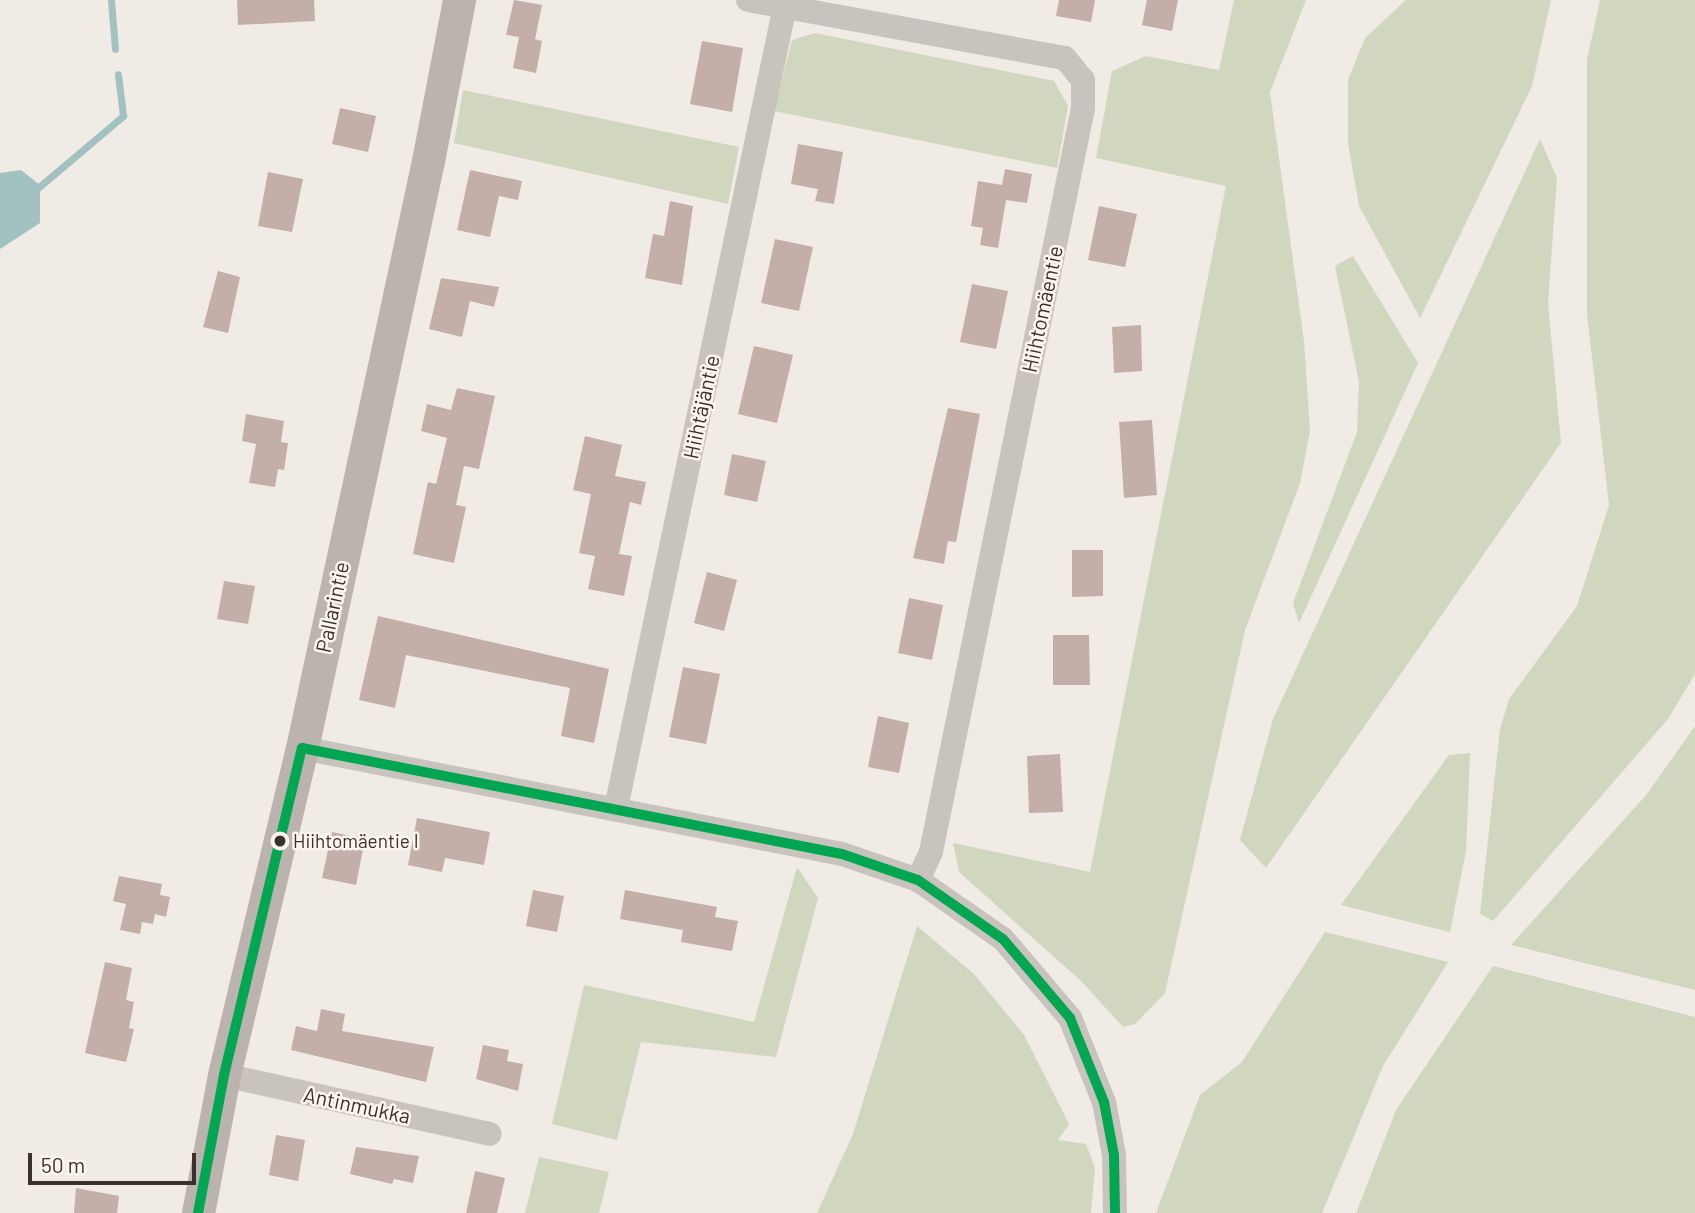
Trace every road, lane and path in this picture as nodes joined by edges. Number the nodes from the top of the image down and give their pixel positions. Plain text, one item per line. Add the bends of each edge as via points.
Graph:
1 (459, 0) edge
2 (748, 0) edge
3 (785, 6) junction
4 (302, 748) junction
5 (616, 808) junction
6 (918, 880) junction
7 (224, 1075) junction
8 (490, 1134) dead end
9 (198, 1213) edge
10 (1115, 1213) edge

1 - 4 street, Pallarintie
2 - 3 street, Hiihtomäentie
3 - 5 street, Hiihtäjäntie
3 - 6 street, Hiihtomäentie via 1065,58 1083,80 1083,108 931,852
4 - 5 street
4 - 7 street, Pallarintie
5 - 6 street via 842,854
6 - 10 street via 1003,939 1070,1018 1104,1102 1114,1155
7 - 8 street, Antinmukka
7 - 9 street, Pallarintie

